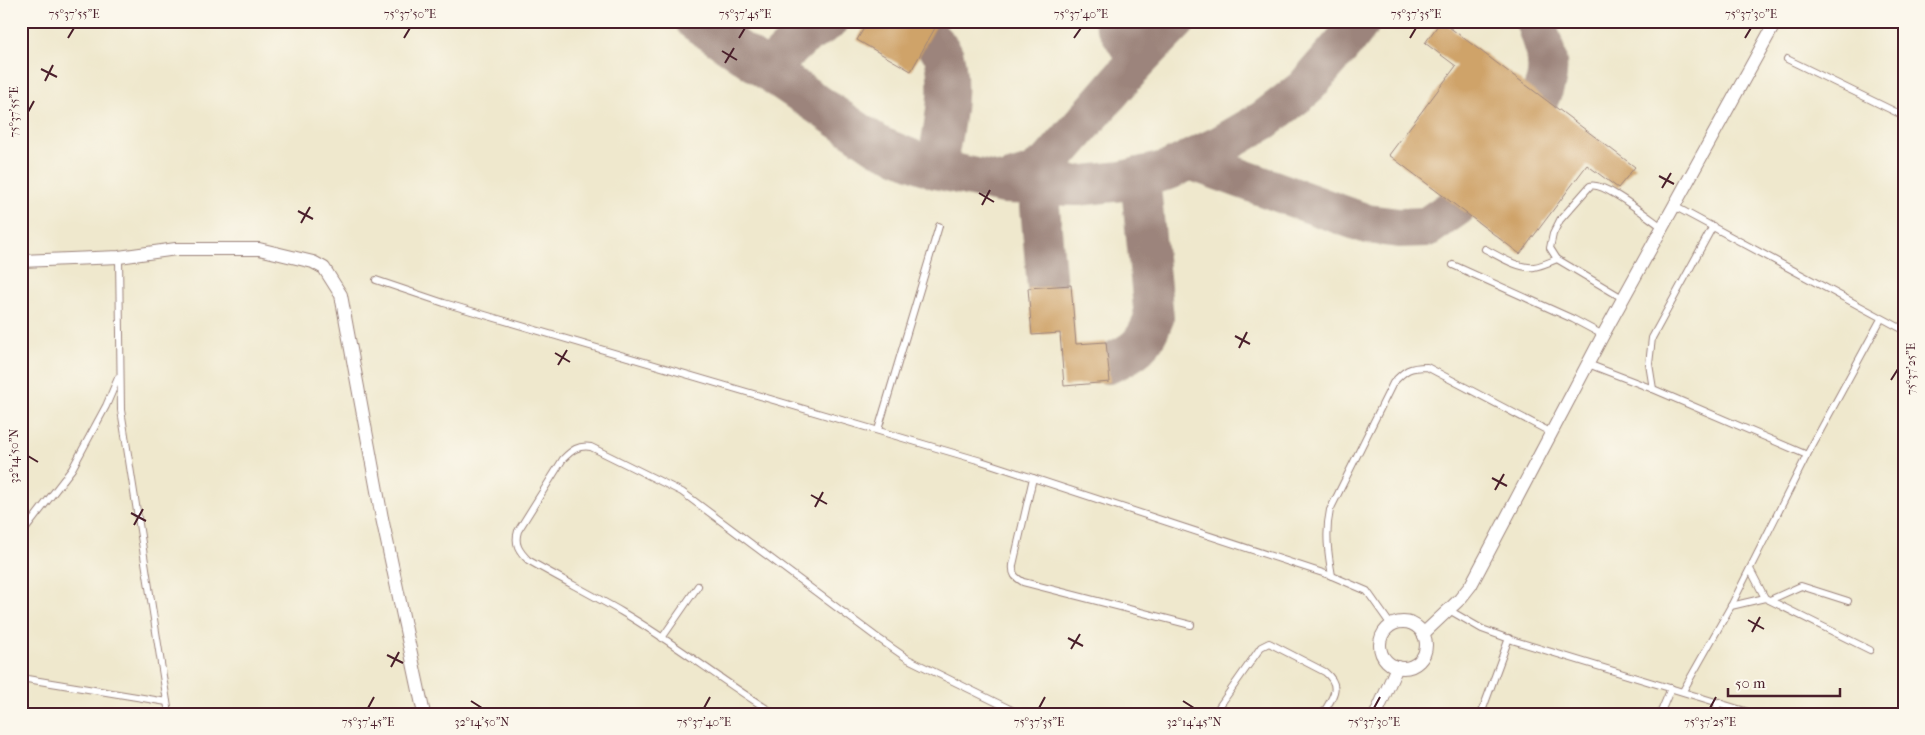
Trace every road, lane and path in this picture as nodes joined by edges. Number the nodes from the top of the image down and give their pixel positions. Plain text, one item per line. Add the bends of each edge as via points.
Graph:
1 (1776, 21) edge
2 (1787, 59) dead end
3 (1904, 116) edge
4 (1674, 206) junction
5 (939, 226) dead end
6 (1713, 226) junction
7 (1662, 227) junction
8 (1485, 249) dead end
9 (119, 257) junction
10 (1557, 259) junction
11 (21, 261) edge
12 (1453, 265) dead end
13 (376, 280) dead end
14 (1624, 299) junction
15 (1881, 319) junction
16 (1904, 330) edge
17 (1603, 335) junction
18 (1588, 364) junction
19 (119, 374) junction
20 (1653, 389) junction
21 (878, 430) junction
22 (1552, 432) junction
23 (1807, 456) junction
24 (1033, 478) junction
25 (21, 535) edge
26 (1750, 569) junction
27 (1332, 576) junction
28 (698, 586) dead end
29 (1767, 599) junction
30 (1848, 601) dead end
31 (1731, 606) junction
32 (1449, 610) junction
33 (1191, 625) dead end
34 (1391, 625) junction
35 (1423, 634) junction
36 (662, 638) junction
37 (1509, 638) junction
38 (1870, 650) dead end
39 (1397, 667) junction
40 (21, 678) edge
41 (1671, 688) junction
42 (1683, 691) junction
43 (167, 702) junction
44 (1718, 702) junction
45 (169, 714) edge
46 (424, 714) edge
47 (775, 714) edge
48 (1020, 714) edge
49 (1214, 714) edge
50 (1323, 714) edge
51 (1376, 714) edge
52 (1481, 714) edge
53 (1660, 714) edge
54 (1714, 714) edge
55 (1755, 714) edge

1 - 4 street
2 - 3 lane
4 - 6 lane
4 - 7 street
5 - 21 lane
6 - 15 lane
6 - 20 lane via 1652,338 1649,364
7 - 10 lane via 1605,188 1590,186 1560,220 1553,234 1550,248
7 - 14 street
8 - 10 lane via 1526,267
9 - 11 street
9 - 19 lane
9 - 46 street via 176,249 259,249 313,262 331,277 341,295 382,518
10 - 14 lane
12 - 17 lane
13 - 21 lane via 444,303
14 - 17 street
15 - 16 lane
15 - 23 lane
17 - 18 street
18 - 20 lane
18 - 22 street
19 - 25 lane via 106,406 72,469
19 - 43 lane via 121,410
20 - 23 lane
21 - 24 lane
22 - 27 lane via 1427,367 1408,369 1394,384 1330,510 1327,545
22 - 32 street via 1472,585
23 - 26 lane
24 - 27 lane
24 - 33 lane via 1012,565 1014,576 1023,582
26 - 29 lane
26 - 31 lane
27 - 34 lane via 1367,591
28 - 36 lane
29 - 30 lane via 1800,586
29 - 31 lane
29 - 38 lane
31 - 42 lane
32 - 35 street
32 - 37 lane via 1482,629
34 - 35 street via 1409,623
34 - 39 street via 1384,631 1380,648 1389,663
35 - 39 street via 1426,642 1421,659 1406,668
36 - 47 lane
36 - 48 lane via 528,560 520,552 518,531 563,459 578,447 591,448 682,492 902,654
37 - 41 lane
37 - 52 lane
39 - 51 street
40 - 43 lane
41 - 42 lane
41 - 53 lane
42 - 44 lane
43 - 45 lane
44 - 54 lane
44 - 55 lane
49 - 50 lane via 1262,647 1269,644 1332,678 1335,689

